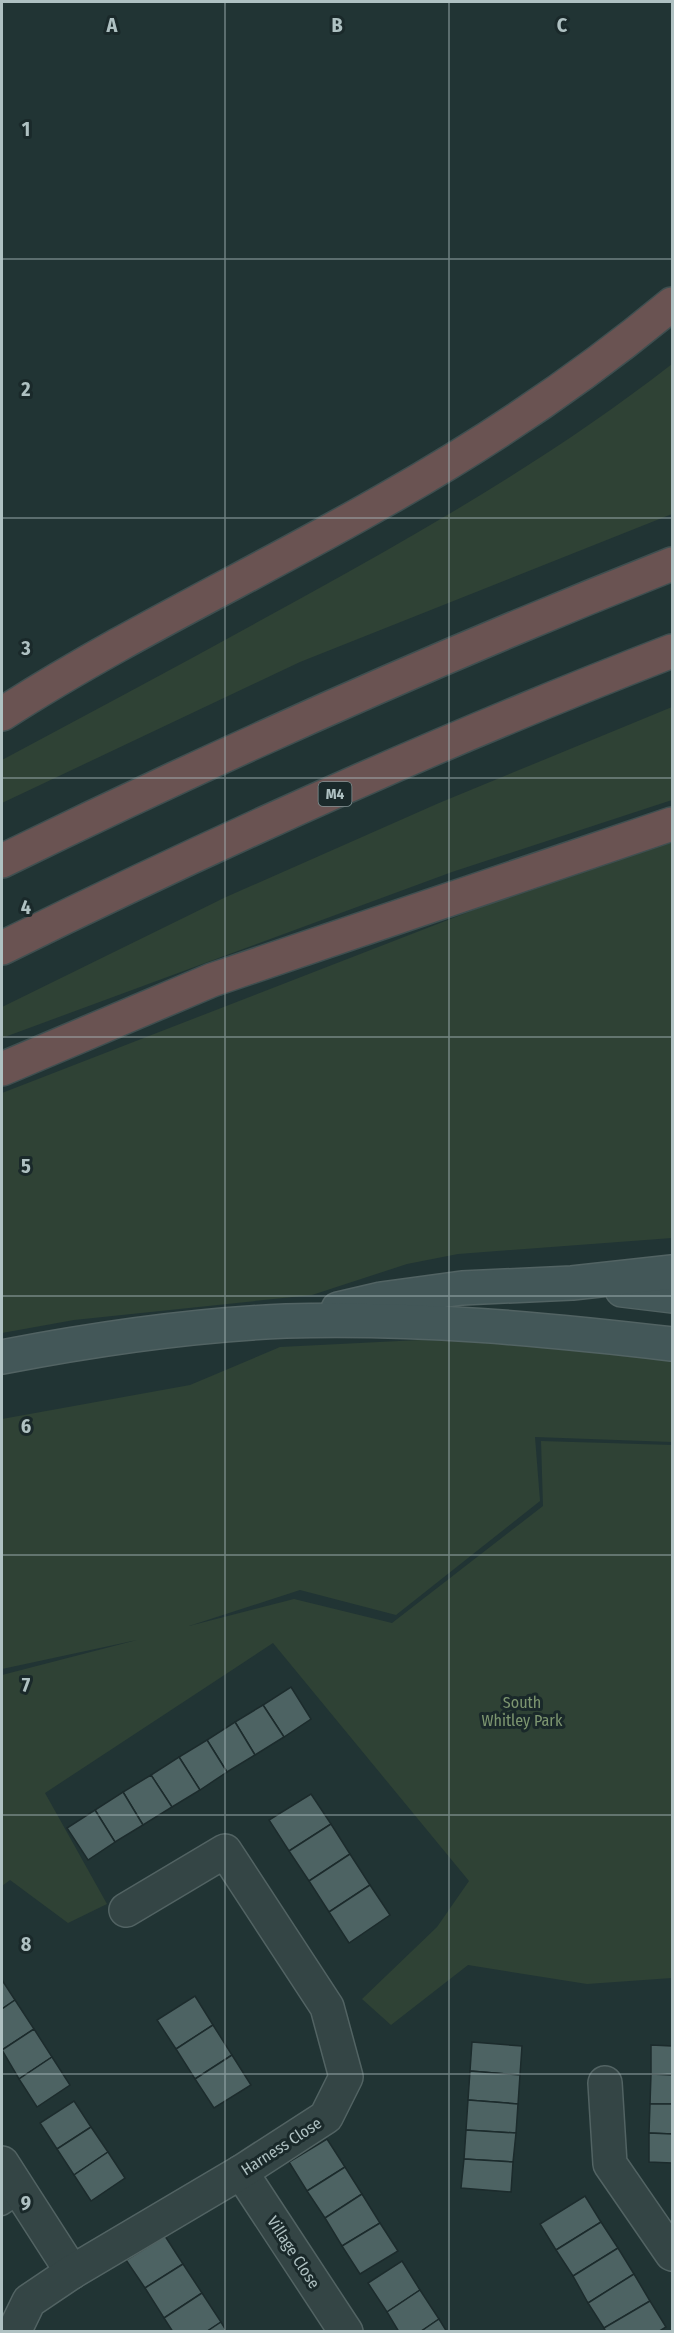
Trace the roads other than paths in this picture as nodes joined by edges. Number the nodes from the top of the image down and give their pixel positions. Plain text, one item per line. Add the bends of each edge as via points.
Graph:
1 (672, 304) edge
2 (672, 564) edge
3 (672, 651) edge
4 (2, 714) edge
5 (672, 824) edge
6 (2, 861) edge
7 (2, 948) edge
8 (2, 1069) edge
9 (672, 1272) edge
10 (572, 1283) junction
11 (672, 1296) edge
12 (287, 1321) junction
13 (672, 1344) edge
14 (2, 1357) edge
15 (126, 1910) dead end
16 (605, 2083) dead end
17 (2, 2163) edge
18 (242, 2172) junction
19 (12, 2200) edge
20 (672, 2254) edge
21 (72, 2272) junction
22 (14, 2331) edge
23 (346, 2331) edge

1 - 4 highway via 568,385 438,469 93,658
2 - 6 highway via 521,625 116,805
3 - 7 highway, M4 via 568,692 152,874
5 - 8 highway via 212,981
9 - 10 main road
10 - 11 main road
10 - 12 main road via 462,1288 381,1299
12 - 13 main road via 516,1328
12 - 14 main road via 181,1329 71,1343
15 - 18 street, Harness Close via 225,1851 327,2007 346,2077 326,2117
16 - 20 street via 610,2164
17 - 19 street
18 - 21 street, Harness Close
18 - 23 street, Village Close
19 - 21 street
21 - 22 street, Harness Close via 29,2301

